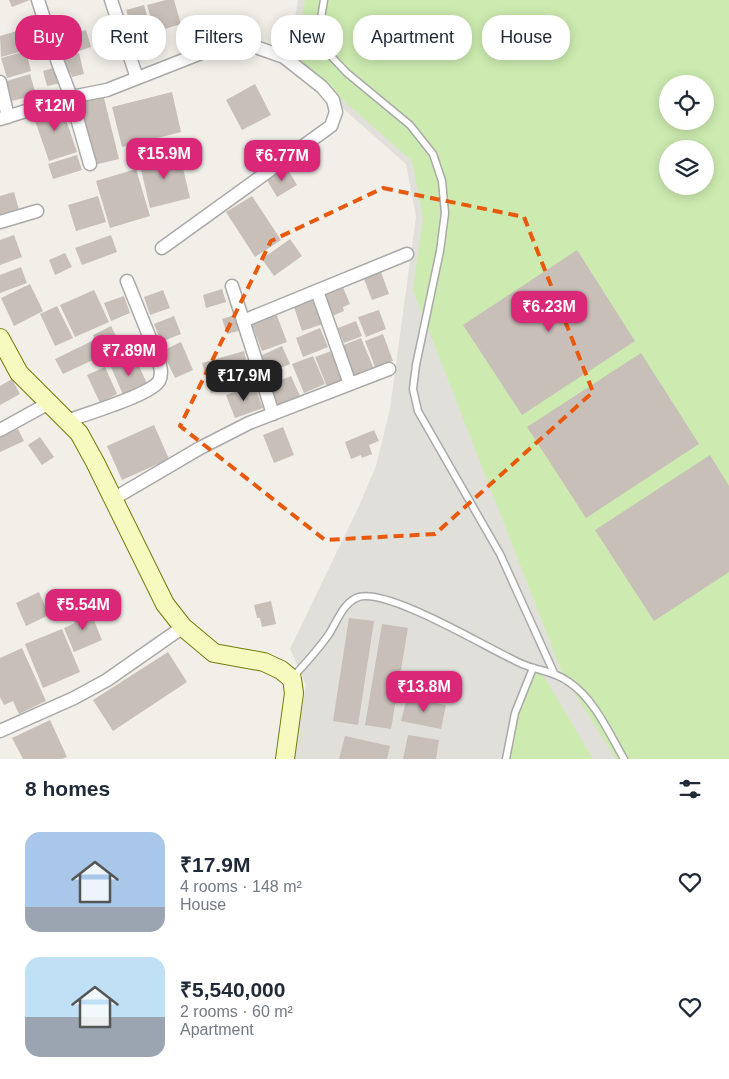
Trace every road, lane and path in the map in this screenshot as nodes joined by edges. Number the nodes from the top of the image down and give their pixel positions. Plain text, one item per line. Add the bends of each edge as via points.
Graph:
1 (38, 0) edge
2 (111, 0) edge
3 (324, 0) edge
4 (137, 78) junction
5 (0, 82) edge
6 (71, 97) junction
7 (4, 118) edge
8 (90, 164) dead end
9 (37, 211) dead end
10 (0, 222) edge
11 (162, 248) dead end
12 (407, 254) dead end
13 (127, 281) dead end
14 (232, 286) dead end
15 (317, 291) junction
16 (243, 322) junction
17 (0, 338) edge
18 (389, 368) dead end
19 (350, 384) junction
20 (49, 403) junction
21 (273, 414) junction
22 (67, 421) junction
23 (0, 430) edge
24 (113, 499) junction
25 (183, 627) junction
26 (534, 668) junction
27 (554, 673) junction
28 (292, 679) junction
29 (0, 731) edge
30 (285, 759) edge
31 (506, 759) edge
32 (624, 759) edge

1 - 6 street
2 - 4 street
3 - 27 lane via 321,42 347,73 410,126 433,154 442,180 445,213 440,251 413,389 418,411 500,554
4 - 6 street via 107,90
4 - 11 street via 209,50 247,44 284,57 322,87 333,100 336,112 331,126
5 - 7 street
6 - 7 street
6 - 8 street
9 - 10 street
12 - 15 street
13 - 22 street via 158,358 160,379 156,385 136,396
14 - 16 street
15 - 16 street
15 - 19 street
16 - 21 street
17 - 20 street via 19,373
18 - 19 street
19 - 21 street
20 - 22 street
20 - 23 street
21 - 24 street via 200,448
22 - 24 street via 79,433
24 - 25 street via 165,604
25 - 28 street via 214,653 264,662
25 - 29 street via 107,680
26 - 27 lane
26 - 28 lane via 403,605 364,596 348,604 329,634
26 - 31 lane via 516,713
27 - 32 lane via 581,692 596,710
28 - 30 street via 294,693

